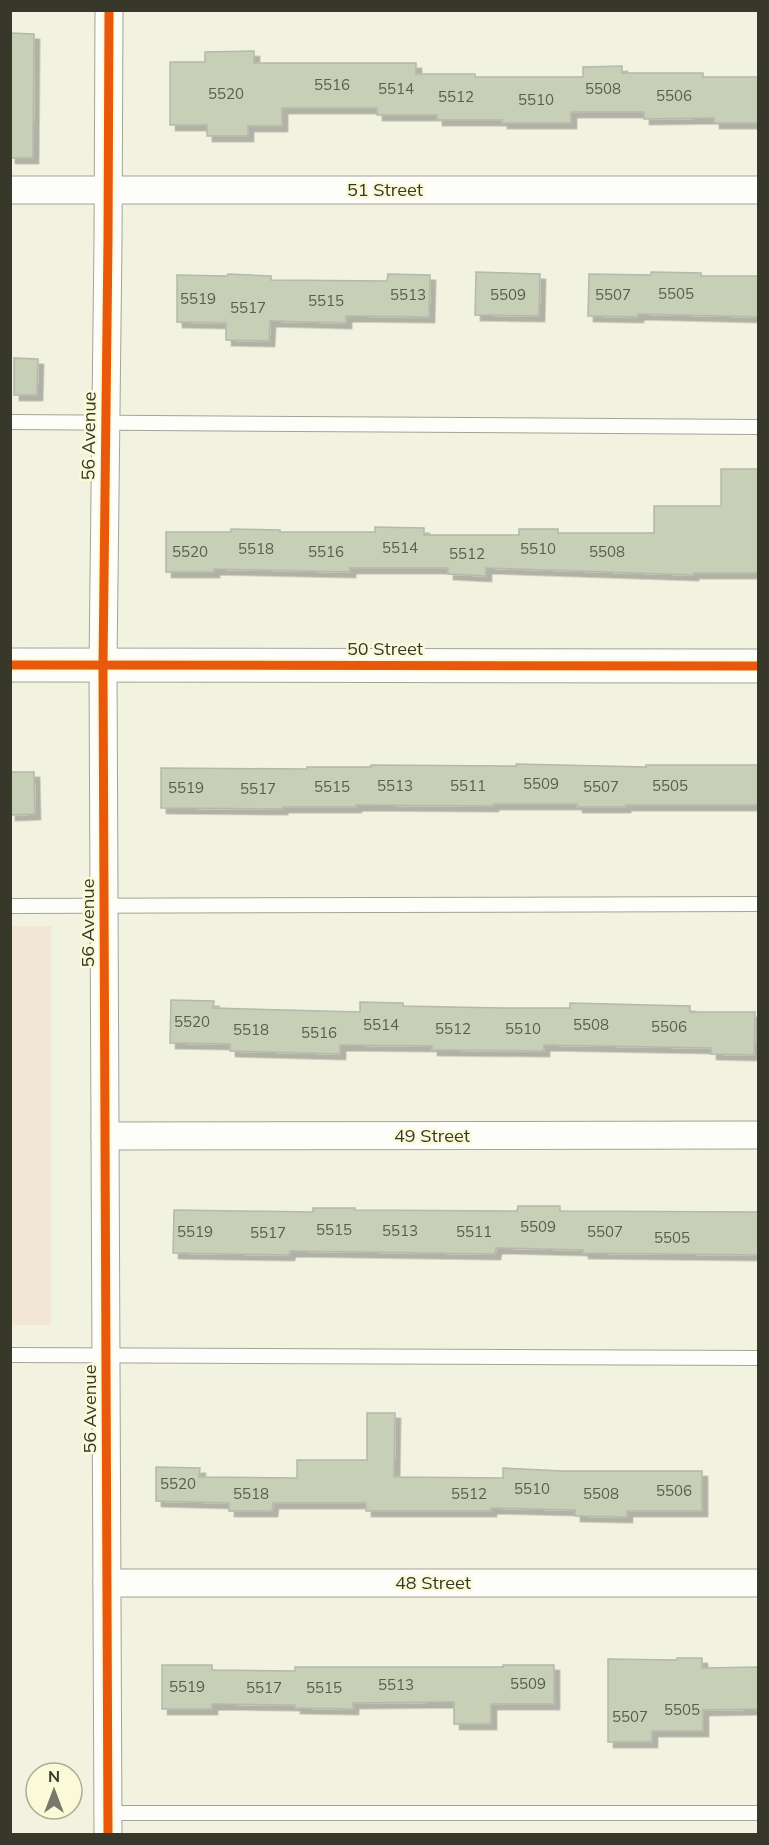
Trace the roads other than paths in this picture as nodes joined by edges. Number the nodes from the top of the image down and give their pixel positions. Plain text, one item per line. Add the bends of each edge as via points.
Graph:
1 (109, 10) edge
2 (10, 190) edge
3 (109, 190) junction
4 (759, 190) edge
5 (10, 422) edge
6 (106, 423) junction
7 (759, 427) edge
8 (10, 665) edge
9 (103, 665) junction
10 (759, 666) edge
11 (759, 904) edge
12 (10, 906) edge
13 (104, 906) junction
14 (759, 1135) edge
15 (105, 1136) junction
16 (10, 1355) edge
17 (106, 1356) junction
18 (759, 1358) edge
19 (107, 1583) junction
20 (759, 1583) edge
21 (759, 1813) edge
22 (108, 1824) edge

1 - 3 street, 56 Avenue
2 - 3 street, 51 Street
3 - 4 street, 51 Street
3 - 6 street, 56 Avenue
5 - 6 lane
6 - 7 lane
6 - 9 street, 56 Avenue
8 - 9 street, 50 Street
9 - 10 street, 50 Street
9 - 13 street, 56 Avenue
11 - 13 lane
12 - 13 lane
13 - 15 street, 56 Avenue
14 - 15 street, 49 Street
15 - 17 street, 56 Avenue
16 - 17 lane
17 - 18 lane
17 - 19 street, 56 Avenue
19 - 20 street, 48 Street
19 - 22 street, 56 Avenue
21 - 22 lane

